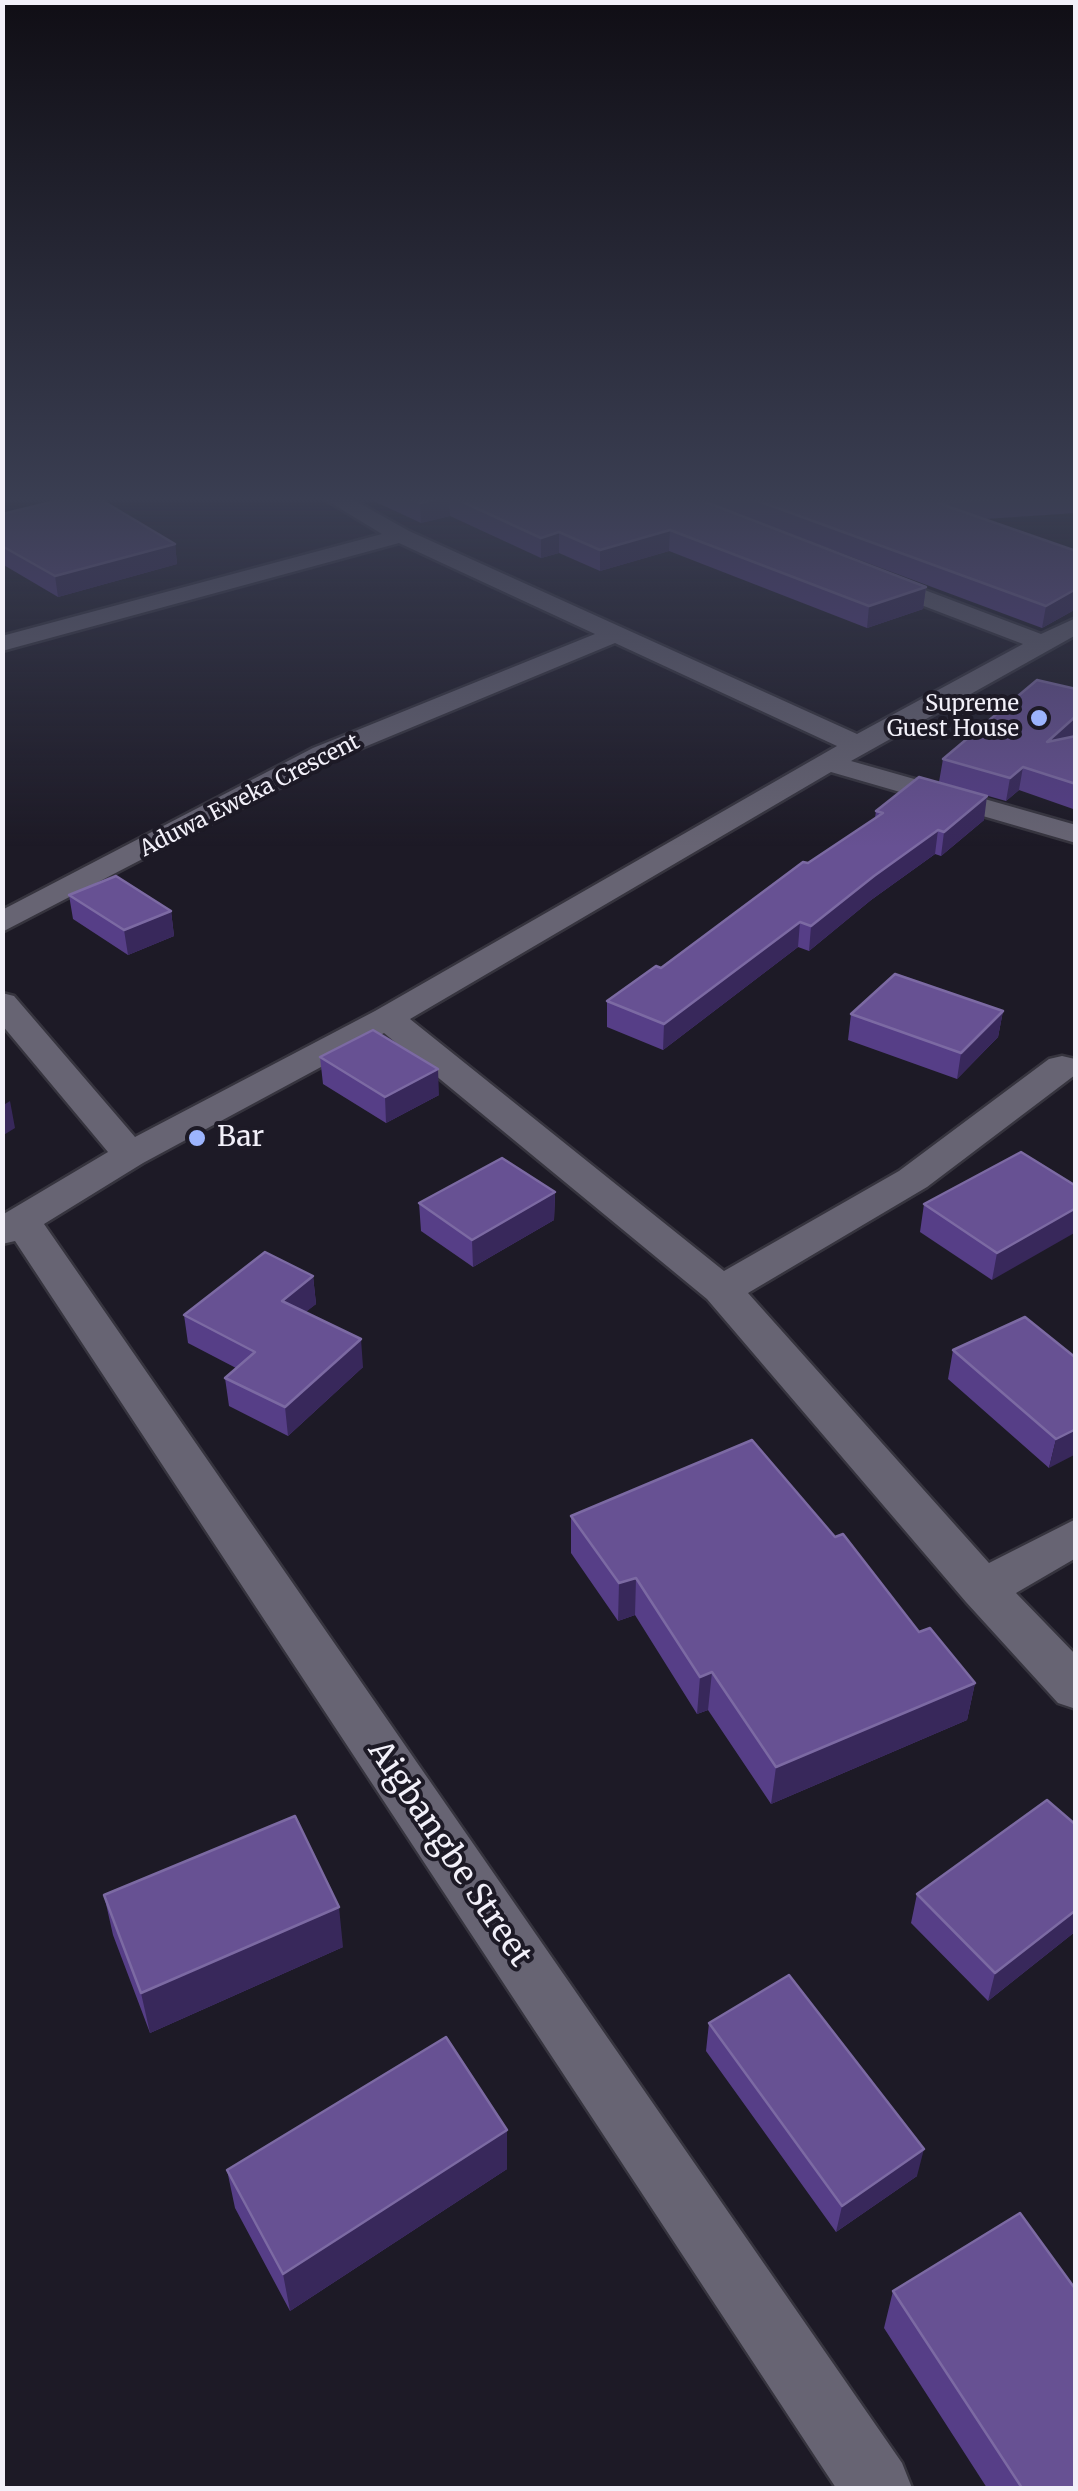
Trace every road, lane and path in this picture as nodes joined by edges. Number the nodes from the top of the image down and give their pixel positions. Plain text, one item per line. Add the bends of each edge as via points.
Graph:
1 (112, 614) edge
2 (569, 614) edge
3 (967, 614) edge
4 (1076, 625) edge
5 (614, 635) junction
6 (1042, 643) junction
7 (2, 644) edge
8 (858, 745) junction
9 (829, 763) junction
10 (1076, 834) edge
11 (2, 924) edge
12 (2, 1004) edge
13 (387, 1018) junction
14 (1062, 1067) dead end
15 (130, 1155) junction
16 (12, 1226) edge
17 (722, 1290) junction
18 (1076, 1536) edge
19 (983, 1589) junction
20 (1076, 1689) edge
21 (877, 2488) edge

1 - 7 street
2 - 5 street
3 - 6 street
4 - 6 street
5 - 8 street
5 - 11 street, Aduwa Eweka Crescent via 322,754
6 - 8 street
8 - 9 street
9 - 10 street
9 - 13 street
12 - 15 street
13 - 15 street
13 - 17 street
14 - 17 street via 914,1179
15 - 16 street
16 - 21 street, Aigbangbe Street
17 - 19 street
18 - 19 street
19 - 20 street

